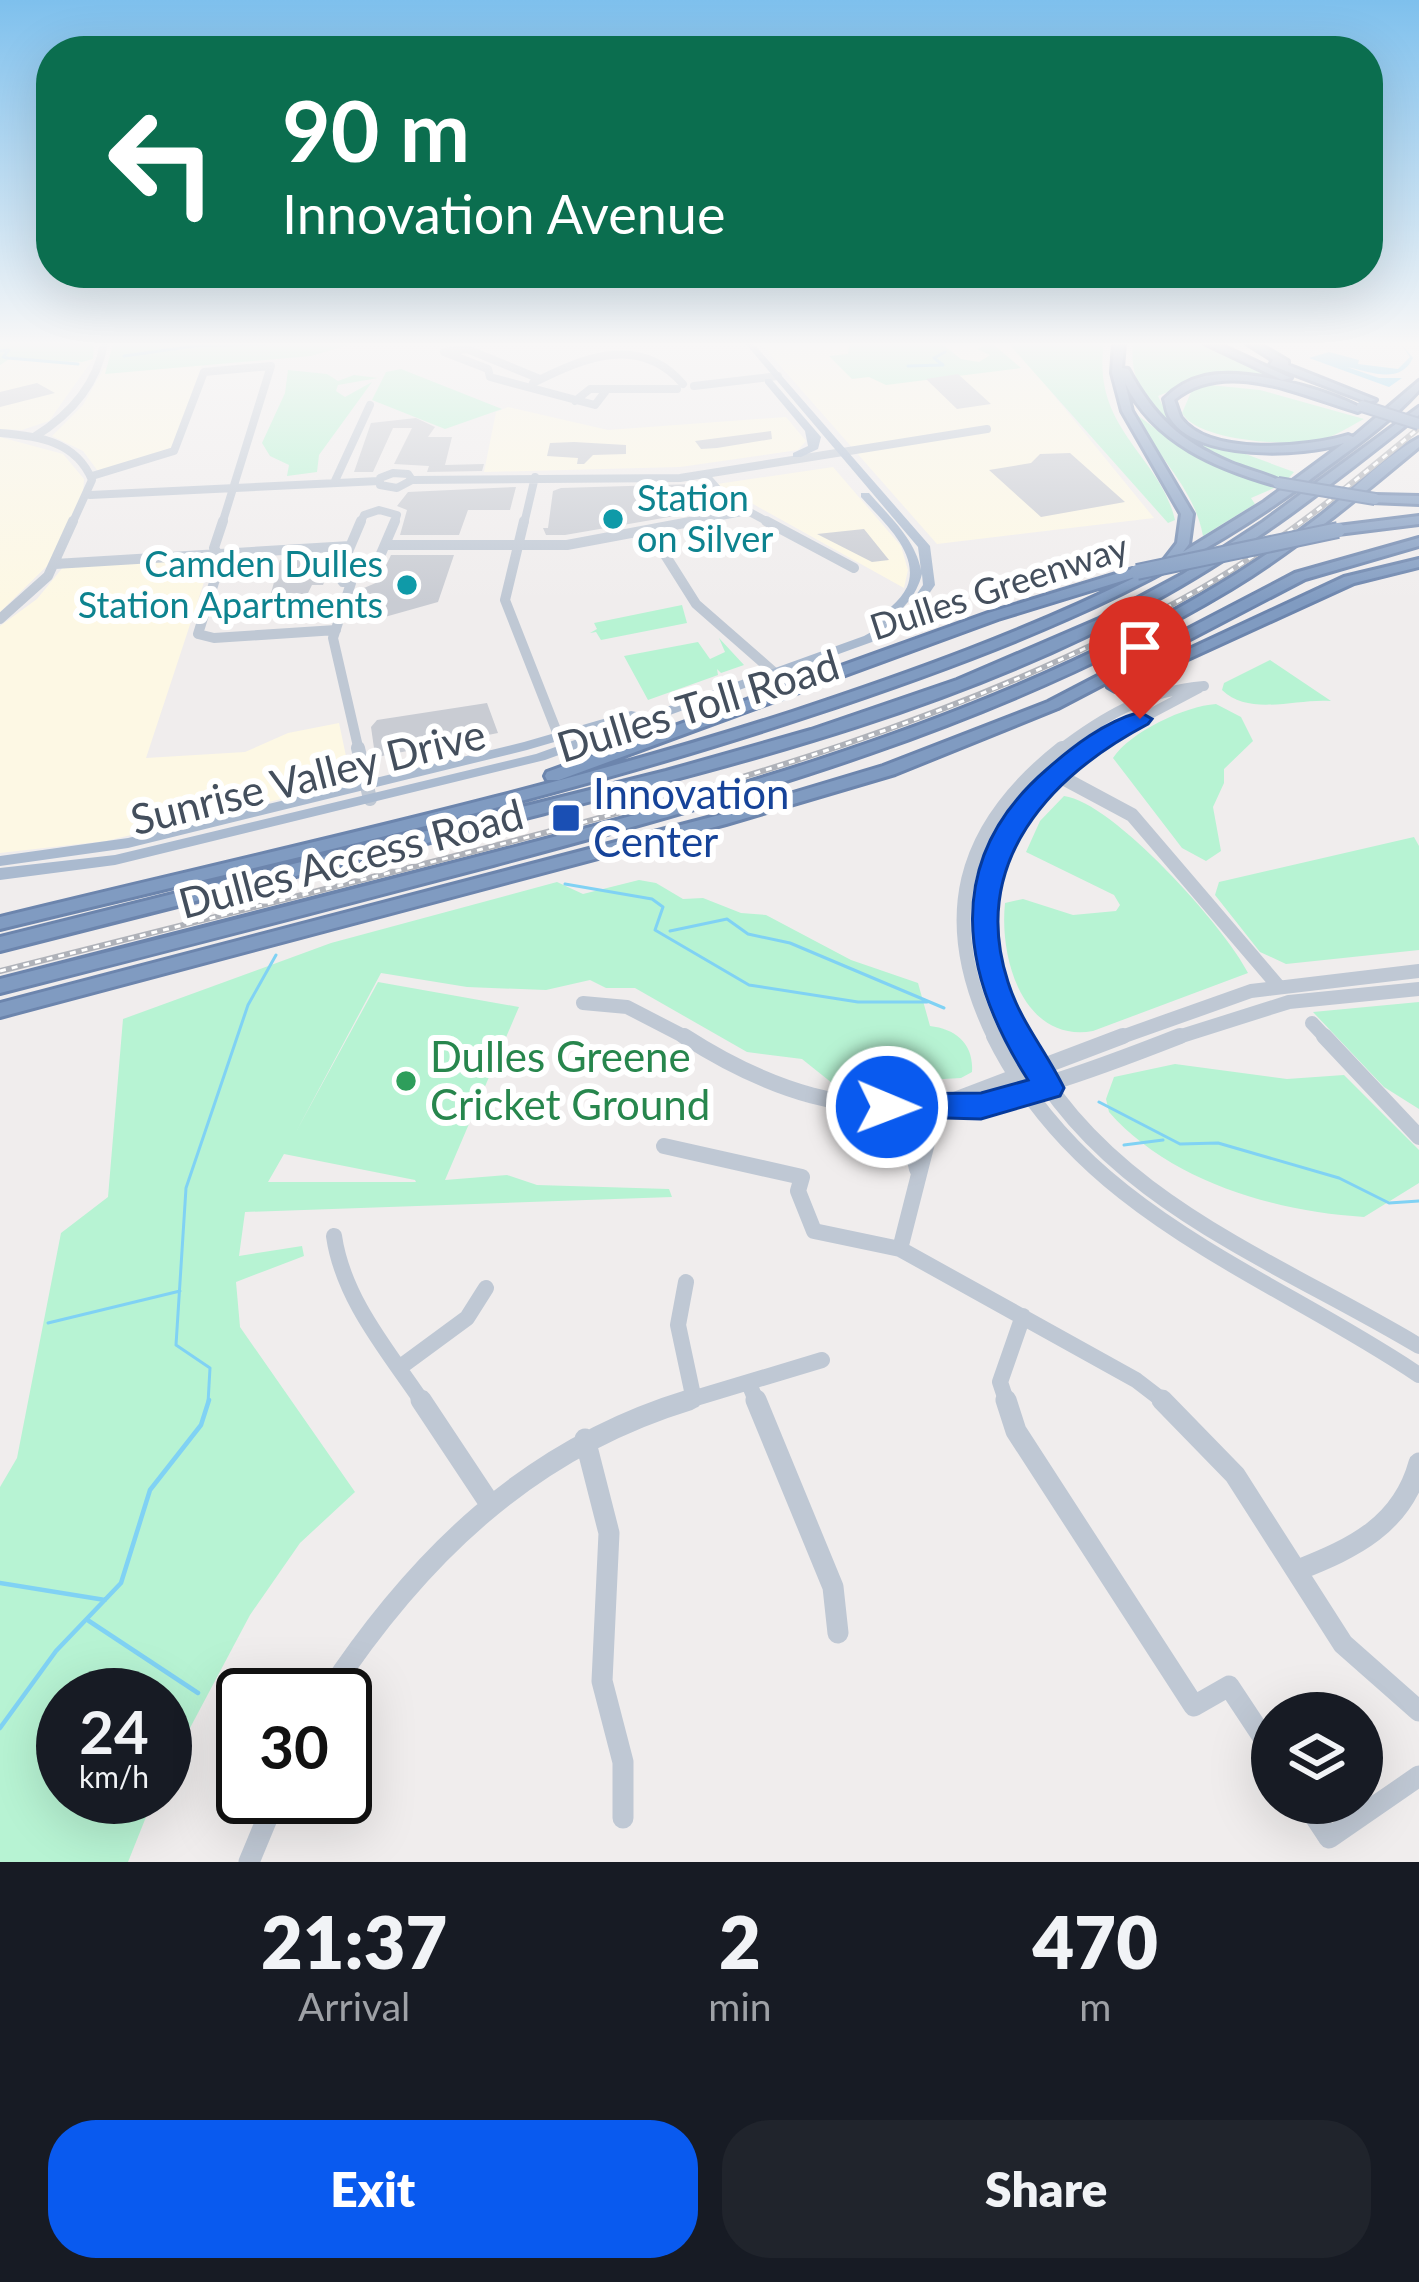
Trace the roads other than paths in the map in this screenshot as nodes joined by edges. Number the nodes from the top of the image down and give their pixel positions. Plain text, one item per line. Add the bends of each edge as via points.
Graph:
1 (44, 430) edge
2 (182, 430) edge
3 (250, 430) edge
4 (359, 430) edge
5 (807, 430) edge
6 (809, 430) edge
7 (816, 430) edge
8 (980, 430) edge
9 (1138, 430) edge
10 (1165, 430) edge
11 (1194, 430) edge
12 (1360, 430) edge
13 (1367, 430) edge
14 (1382, 430) edge
15 (1397, 430) edge
16 (0, 433) edge
17 (34, 437) junction
18 (1419, 441) edge
19 (835, 452) junction
20 (797, 455) junction
21 (1419, 455) edge
22 (705, 475) junction
23 (92, 476) junction
24 (535, 477) junction
25 (412, 480) junction
26 (379, 481) junction
27 (334, 483) junction
28 (392, 488) junction
29 (230, 489) junction
30 (89, 497) junction
31 (1304, 500) junction
32 (1419, 500) edge
33 (1348, 501) junction
34 (383, 509) junction
35 (747, 511) junction
36 (1419, 520) edge
37 (650, 531) junction
38 (1419, 542) edge
39 (386, 545) junction
40 (517, 545) junction
41 (350, 546) junction
42 (221, 553) junction
43 (1419, 563) edge
44 (56, 564) junction
45 (854, 568) dead end
46 (351, 583) junction
47 (1102, 600) junction
48 (0, 619) edge
49 (336, 630) junction
50 (771, 670) junction
51 (1003, 694) junction
52 (910, 703) junction
53 (1003, 728) junction
54 (561, 744) junction
55 (1039, 766) junction
56 (1055, 773) junction
57 (368, 792) junction
58 (462, 812) junction
59 (334, 840) junction
60 (0, 862) edge
61 (0, 874) edge
62 (392, 907) junction
63 (0, 923) edge
64 (0, 944) edge
65 (1419, 971) edge
66 (1277, 985) junction
67 (0, 986) edge
68 (1419, 989) edge
69 (1290, 1000) junction
70 (583, 1003) dead end
71 (0, 1010) edge
72 (1312, 1023) dead end
73 (1044, 1081) junction
74 (1024, 1088) junction
75 (918, 1109) junction
76 (1419, 1137) edge
77 (664, 1146) dead end
78 (334, 1236) dead end
79 (900, 1250) junction
80 (686, 1282) dead end
81 (486, 1288) dead end
82 (1023, 1316) junction
83 (1419, 1346) edge
84 (822, 1360) dead end
85 (398, 1368) junction
86 (1419, 1375) edge
87 (750, 1386) junction
88 (694, 1400) junction
89 (585, 1439) junction
90 (1418, 1475) edge
91 (488, 1501) junction
92 (1298, 1570) junction
93 (838, 1633) dead end
94 (346, 1668) edge
95 (1419, 1711) edge
96 (1251, 1719) edge
97 (1419, 1776) edge
98 (1383, 1801) edge
99 (623, 1818) dead end
100 (265, 1824) edge
101 (1320, 1824) edge
102 (1349, 1824) edge
103 (249, 1862) edge

1 - 17 street
2 - 23 street via 174,451
3 - 29 street
4 - 27 street
5 - 20 main road via 815,445
6 - 19 main road, Sunrise Valley Drive
7 - 19 main road, Sunrise Valley Drive
8 - 19 street
9 - 47 highway via 1188,524 1172,558
10 - 32 highway, bridge via 1278,483
11 - 12 highway via 1261,450 1330,446
13 - 47 highway, Dulles Toll Road via 1229,534
14 - 31 highway
15 - 31 highway, Dulles Access Road
16 - 17 street
17 - 23 street via 76,454
18 - 33 highway, Dulles Access Road
19 - 20 street
19 - 22 street
19 - 50 main road, Sunrise Valley Drive via 908,544 916,581 876,625
20 - 24 street via 675,472
21 - 33 highway
22 - 24 street
22 - 35 street
23 - 30 street
24 - 25 street
24 - 40 street
25 - 26 street via 398,472
25 - 28 street
26 - 27 street
26 - 28 street
27 - 29 street
28 - 34 street
29 - 30 street
29 - 42 street via 214,548
30 - 44 street
31 - 52 highway, Dulles Access Road via 1114,617
33 - 51 highway, Dulles Access Road via 1218,591
34 - 39 street via 397,515
34 - 41 street via 364,515
35 - 37 street
35 - 45 street
36 - 59 highway, Dulles Greenway, bridge via 1138,572 993,616 598,762
37 - 40 street
37 - 50 street via 696,604
38 - 53 highway via 1300,576
39 - 40 street
39 - 46 street via 370,578
40 - 54 street via 505,601
41 - 42 street
41 - 46 street via 338,577
42 - 44 street
42 - 49 street via 201,636
43 - 53 highway via 1349,580 1081,702
44 - 48 street
46 - 49 street
47 - 58 highway, Dulles Toll Road via 803,714
49 - 57 street
50 - 54 main road, Sunrise Valley Drive
51 - 62 highway via 744,802
51 - 67 highway, Dulles Access Road via 694,805
52 - 58 highway
52 - 64 highway, Dulles Access Road via 688,771
53 - 62 highway via 795,800
54 - 57 main road, Sunrise Valley Drive
55 - 56 street
55 - 56 street via 1085,731 1177,685 1204,686
55 - 74 street via 984,830 962,916 976,996
56 - 66 street via 1156,837
56 - 73 street via 1010,826 985,895 994,983
57 - 60 main road, Sunrise Valley Drive
57 - 61 main road, Sunrise Valley Drive via 115,860
58 - 59 highway, Dulles Toll Road
59 - 63 highway, Dulles Toll Road
62 - 71 highway
65 - 66 street
66 - 69 street
66 - 73 street via 1198,1007
68 - 69 street
69 - 73 street
70 - 75 street via 644,1010 776,1084
72 - 76 street
73 - 74 street
73 - 83 street via 1110,1156 1166,1201
74 - 75 street via 981,1106
74 - 86 street via 1083,1160 1137,1208
75 - 79 street via 928,1139
77 - 79 street via 802,1177 798,1191 814,1231
78 - 85 street via 346,1282
79 - 82 street
80 - 88 street via 678,1325
81 - 85 street via 467,1318
82 - 92 street via 1170,1406 1235,1475
82 - 96 street via 1000,1382 1016,1431 1194,1706 1229,1686
84 - 87 street
85 - 91 street
87 - 88 street
87 - 93 street via 833,1587
88 - 89 street
89 - 91 street
89 - 99 street via 609,1533 602,1681 623,1762
90 - 92 street via 1364,1544
91 - 94 street via 414,1573
92 - 95 street via 1343,1644
97 - 98 street
100 - 103 street
101 - 102 street via 1329,1838

